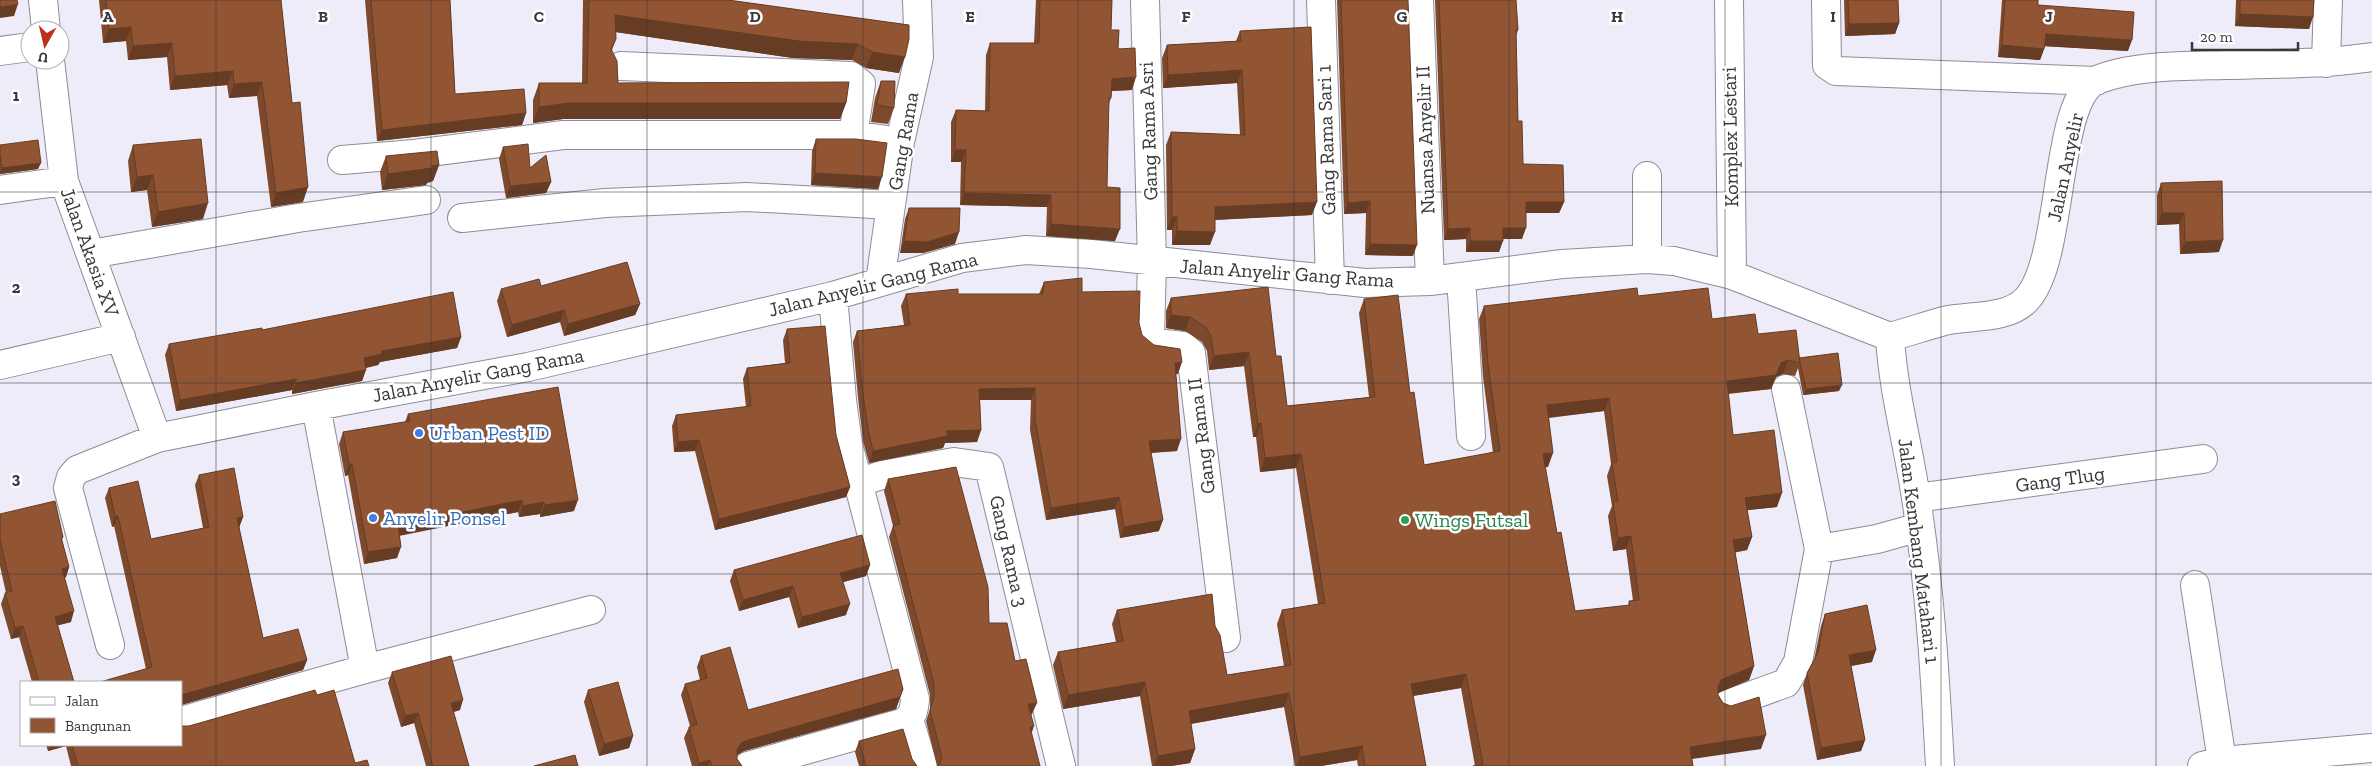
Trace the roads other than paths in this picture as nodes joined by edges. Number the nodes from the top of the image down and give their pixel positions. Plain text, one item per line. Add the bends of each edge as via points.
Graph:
1 (43, 0) edge
2 (917, 0) edge
3 (1145, 0) edge
4 (1321, 0) edge
5 (1419, 0) edge
6 (1729, 0) edge
7 (1826, 0) edge
8 (2328, 0) edge
9 (45, 20) edge
10 (20, 48) edge
11 (0, 51) edge
12 (2372, 57) edge
13 (2326, 63) junction
14 (621, 66) dead end
15 (51, 70) edge
16 (2096, 81) junction
17 (854, 135) junction
18 (900, 142) junction
19 (342, 160) dead end
20 (1647, 176) dead end
21 (64, 181) junction
22 (0, 190) edge
23 (426, 200) dead end
24 (891, 205) junction
25 (462, 218) dead end
26 (91, 254) junction
27 (1647, 258) junction
28 (1152, 262) junction
29 (1732, 275) junction
30 (1462, 277) junction
31 (1330, 280) junction
32 (1430, 281) junction
33 (880, 282) junction
34 (833, 296) junction
35 (121, 337) junction
36 (1890, 337) junction
37 (0, 365) edge
38 (1786, 389) dead end
39 (316, 406) junction
40 (1471, 436) dead end
41 (157, 438) junction
42 (2203, 459) dead end
43 (856, 483) junction
44 (1916, 498) junction
45 (1920, 527) junction
46 (1819, 549) junction
47 (2195, 585) dead end
48 (590, 610) dead end
49 (1226, 638) dead end
50 (110, 645) dead end
51 (365, 668) junction
52 (1728, 704) edge
53 (909, 719) junction
54 (182, 721) edge
55 (2372, 748) edge
56 (2212, 763) edge
57 (748, 766) edge
58 (923, 766) edge
59 (1061, 766) edge
60 (1940, 766) edge

1 - 9 street
2 - 18 street, Gang Rama via 919,57
3 - 28 street, Gang Rama Asri
4 - 31 street, Gang Rama Sari 1
5 - 32 street, Nuansa Anyelir II
6 - 29 street, Komplex Lestari
7 - 16 street via 1827,65 1836,71
8 - 13 street
10 - 11 street
12 - 13 street
13 - 16 street via 2164,66
14 - 17 street via 851,76 861,84
15 - 21 street, Jalan Akasia XV
16 - 36 street, Jalan Anyelir via 2082,92 2072,121 2048,252 2027,300 2009,311 1946,321
17 - 18 street
17 - 19 street via 563,135
18 - 24 street, Gang Rama
20 - 27 street
21 - 22 street
21 - 26 street, Jalan Akasia XV
23 - 26 street via 298,218
24 - 25 street via 748,197 605,203
24 - 33 street, Gang Rama
26 - 35 street, Jalan Akasia XV
27 - 29 street, Jalan Anyelir Gang Rama
27 - 30 street, Jalan Anyelir Gang Rama via 1562,264
28 - 31 street, Jalan Anyelir Gang Rama
28 - 33 street, Jalan Anyelir Gang Rama via 1026,250 962,258
28 - 49 street, Gang Rama II via 1152,341 1183,346 1191,353
29 - 36 street, Jalan Anyelir Gang Rama
30 - 32 street, Jalan Anyelir Gang Rama
30 - 40 street
31 - 32 street, Jalan Anyelir Gang Rama via 1364,283
33 - 34 street, Jalan Anyelir Gang Rama
34 - 39 street, Jalan Anyelir Gang Rama via 528,367
34 - 43 street via 842,400
35 - 37 street
35 - 41 street, Jalan Akasia XV
36 - 44 street, Jalan Kembang Matahari 1
38 - 46 street
39 - 41 street, Jalan Anyelir Gang Rama
39 - 51 street
41 - 50 street, Jalan Anyelir Gang Rama via 77,470 68,488
42 - 44 street, Gang Tlug
43 - 53 street via 915,699
43 - 59 street, Gang Rama 3 via 954,462 989,467
44 - 45 street, Jalan Kembang Matahari 1
45 - 46 street
45 - 60 street, Jalan Kembang Matahari 1 via 1932,631
46 - 52 street via 1798,662 1786,683
47 - 56 street
48 - 51 street
51 - 54 street
53 - 57 street
53 - 58 street
55 - 56 street

